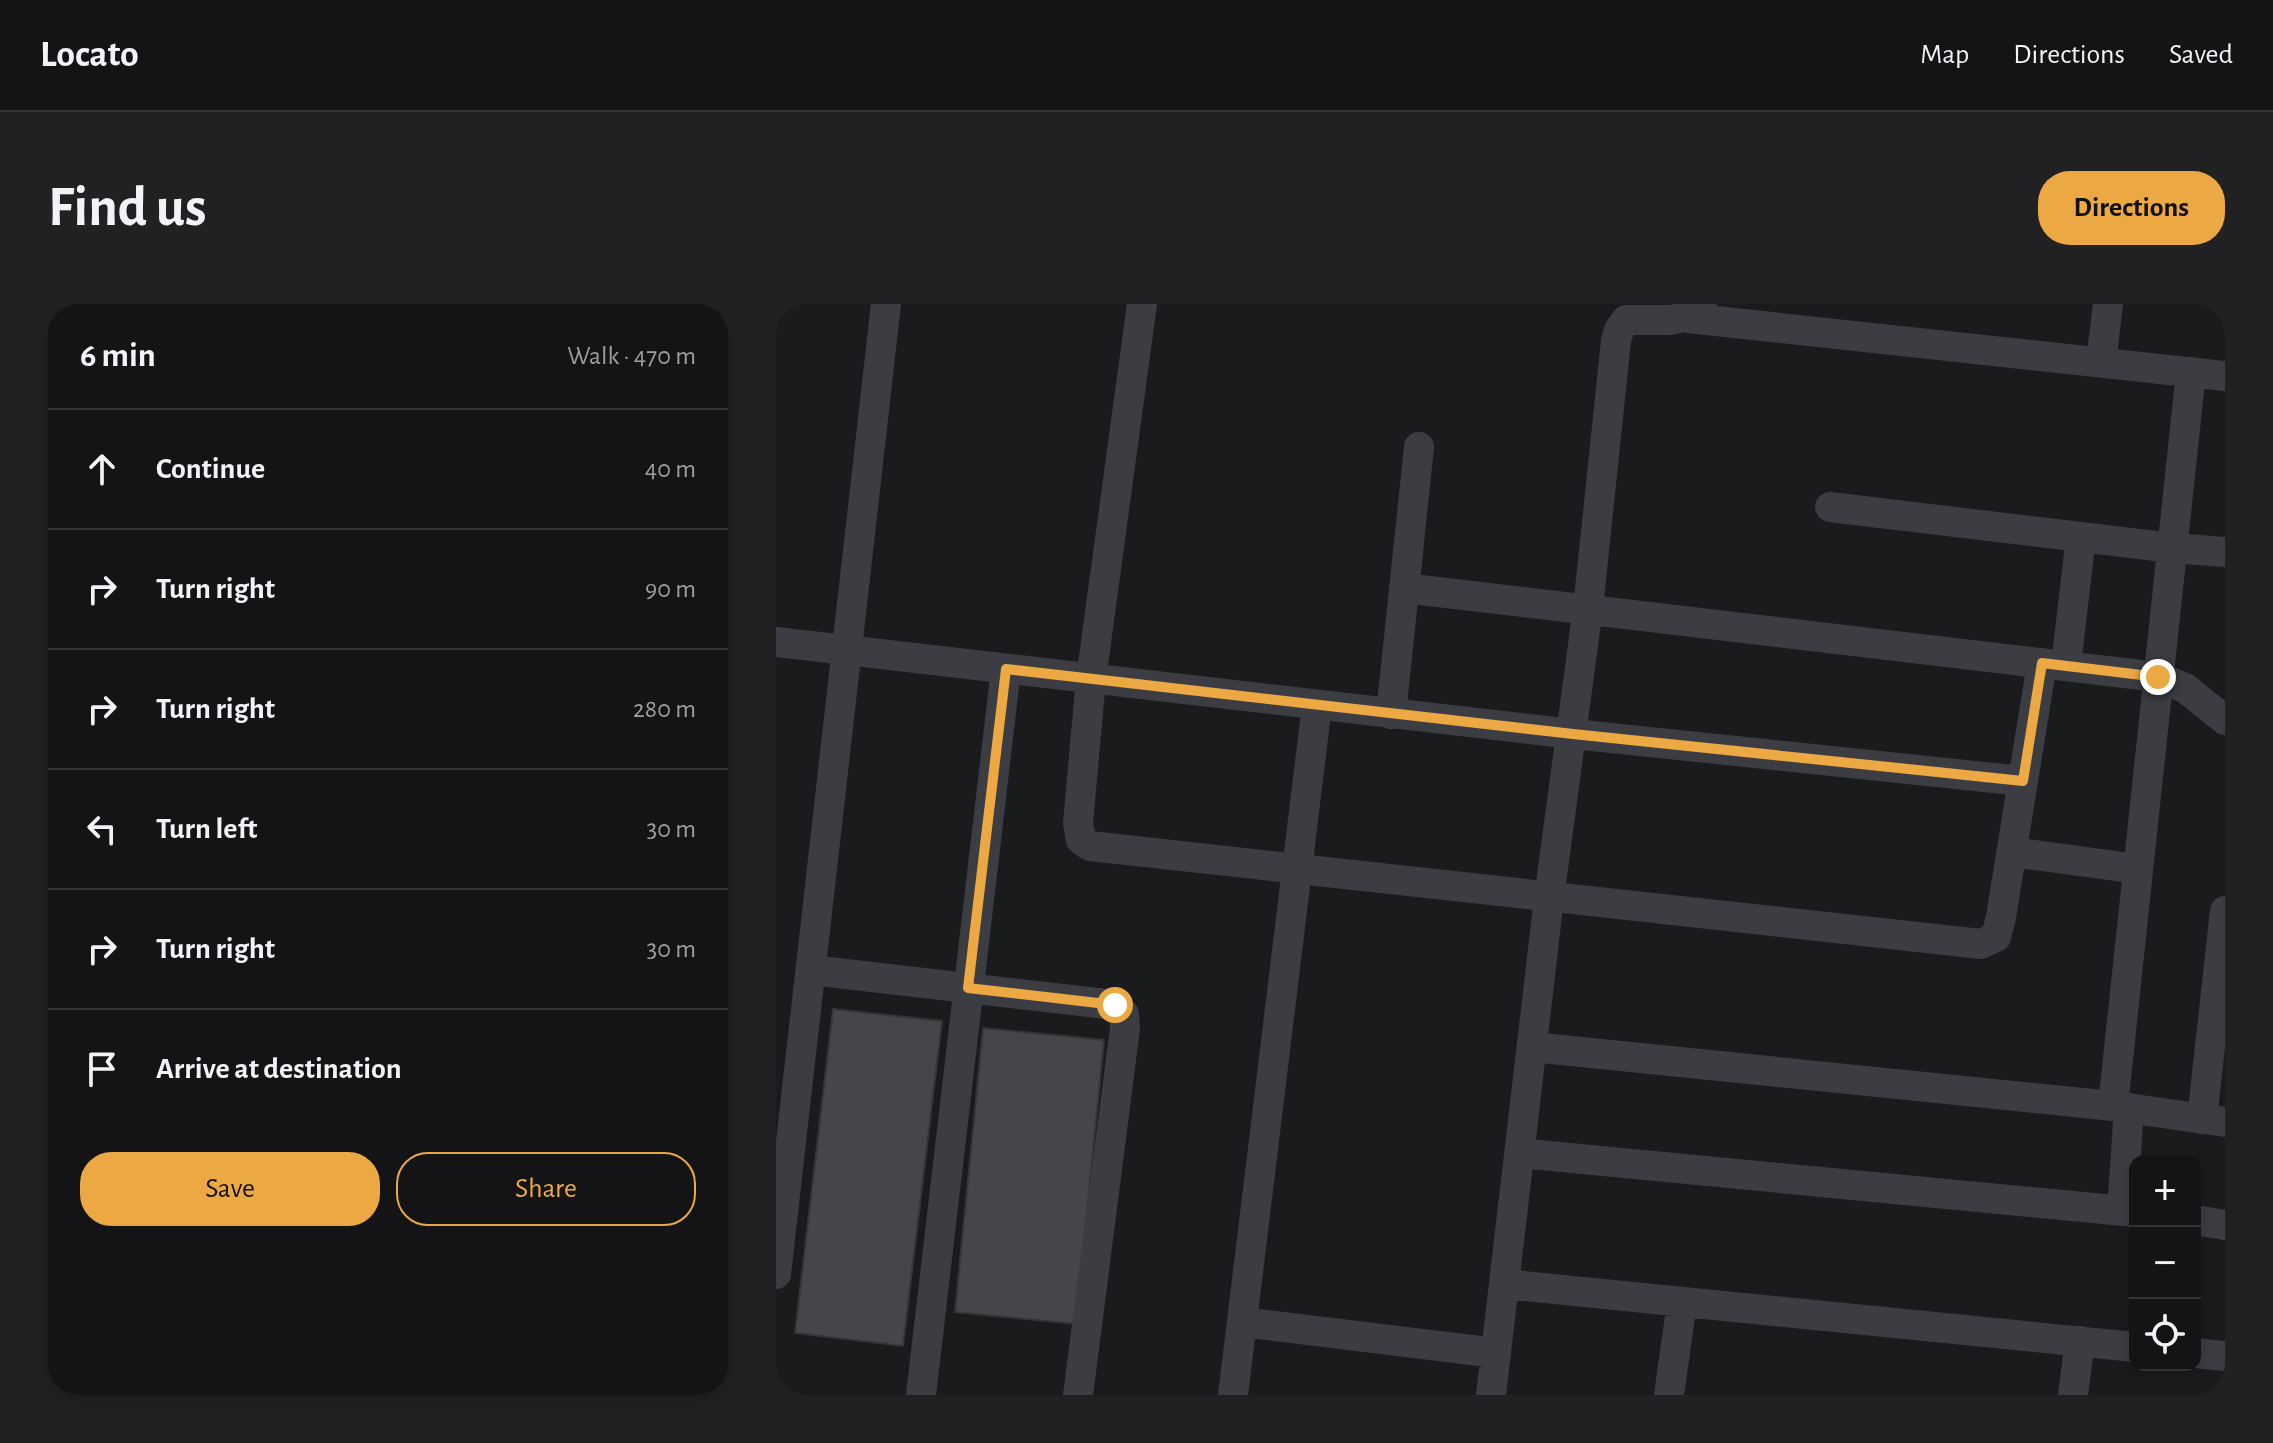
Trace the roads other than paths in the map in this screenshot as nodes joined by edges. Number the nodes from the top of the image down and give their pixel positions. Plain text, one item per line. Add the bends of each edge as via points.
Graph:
1 (886, 304) edge
2 (1142, 304) edge
3 (2108, 304) edge
4 (1695, 311) edge
5 (2101, 362) junction
6 (2191, 372) junction
7 (2225, 376) edge
8 (1419, 447) dead end
9 (1830, 507) dead end
10 (2081, 537) junction
11 (2172, 548) junction
12 (2225, 552) edge
13 (1404, 588) junction
14 (1588, 608) junction
15 (776, 642) edge
16 (848, 651) junction
17 (2054, 664) junction
18 (1006, 669) junction
19 (2158, 677) junction
20 (1091, 679) junction
21 (1317, 705) junction
22 (1391, 714) junction
23 (2225, 720) edge
24 (1573, 734) junction
25 (2023, 781) junction
26 (2012, 852) junction
27 (2138, 869) junction
28 (1298, 870) junction
29 (1549, 898) junction
30 (2225, 911) edge
31 (811, 970) junction
32 (968, 988) junction
33 (1532, 1047) junction
34 (786, 1106) edge
35 (2121, 1107) junction
36 (2214, 1120) edge
37 (1519, 1153) junction
38 (2128, 1212) edge
39 (2201, 1221) edge
40 (2225, 1225) edge
41 (776, 1274) edge
42 (1504, 1284) junction
43 (1682, 1302) junction
44 (1242, 1322) junction
45 (2080, 1341) junction
46 (2129, 1346) edge
47 (1496, 1353) junction
48 (2201, 1354) edge
49 (2225, 1356) edge
50 (921, 1395) edge
51 (1078, 1395) edge
52 (1233, 1395) edge
53 (1491, 1395) edge
54 (1669, 1395) edge
55 (2073, 1395) edge

1 - 16 street
2 - 20 street
3 - 5 street
4 - 5 street
4 - 14 street via 1626,320 1619,330
5 - 6 street
6 - 7 street
6 - 11 street
8 - 13 street
9 - 10 street
10 - 11 street
10 - 17 street
11 - 12 street
11 - 19 street
13 - 14 street
13 - 22 street
14 - 17 street
14 - 24 street
15 - 16 street
16 - 18 street
16 - 31 street
17 - 19 street
17 - 25 street
18 - 20 street
18 - 32 street
19 - 23 street via 2185,688
19 - 27 street
20 - 21 street
20 - 28 street via 1078,823 1081,840 1104,848
21 - 22 street
21 - 28 street
22 - 24 street
24 - 25 street
24 - 29 street
25 - 26 street
26 - 27 street
26 - 29 street via 1996,937 1981,944
27 - 35 street
28 - 29 street
28 - 44 street
29 - 33 street
30 - 36 street
31 - 32 street
31 - 34 street
32 - 50 street
32 - 51 street via 1115,1005 1124,1014
33 - 35 street
33 - 37 street
34 - 41 street
35 - 36 street
35 - 38 street
37 - 38 street
37 - 42 street
39 - 40 street
42 - 43 street
42 - 47 street
43 - 45 street
43 - 54 street
44 - 47 street
44 - 52 street
45 - 46 street
45 - 55 street
47 - 53 street
48 - 49 street

